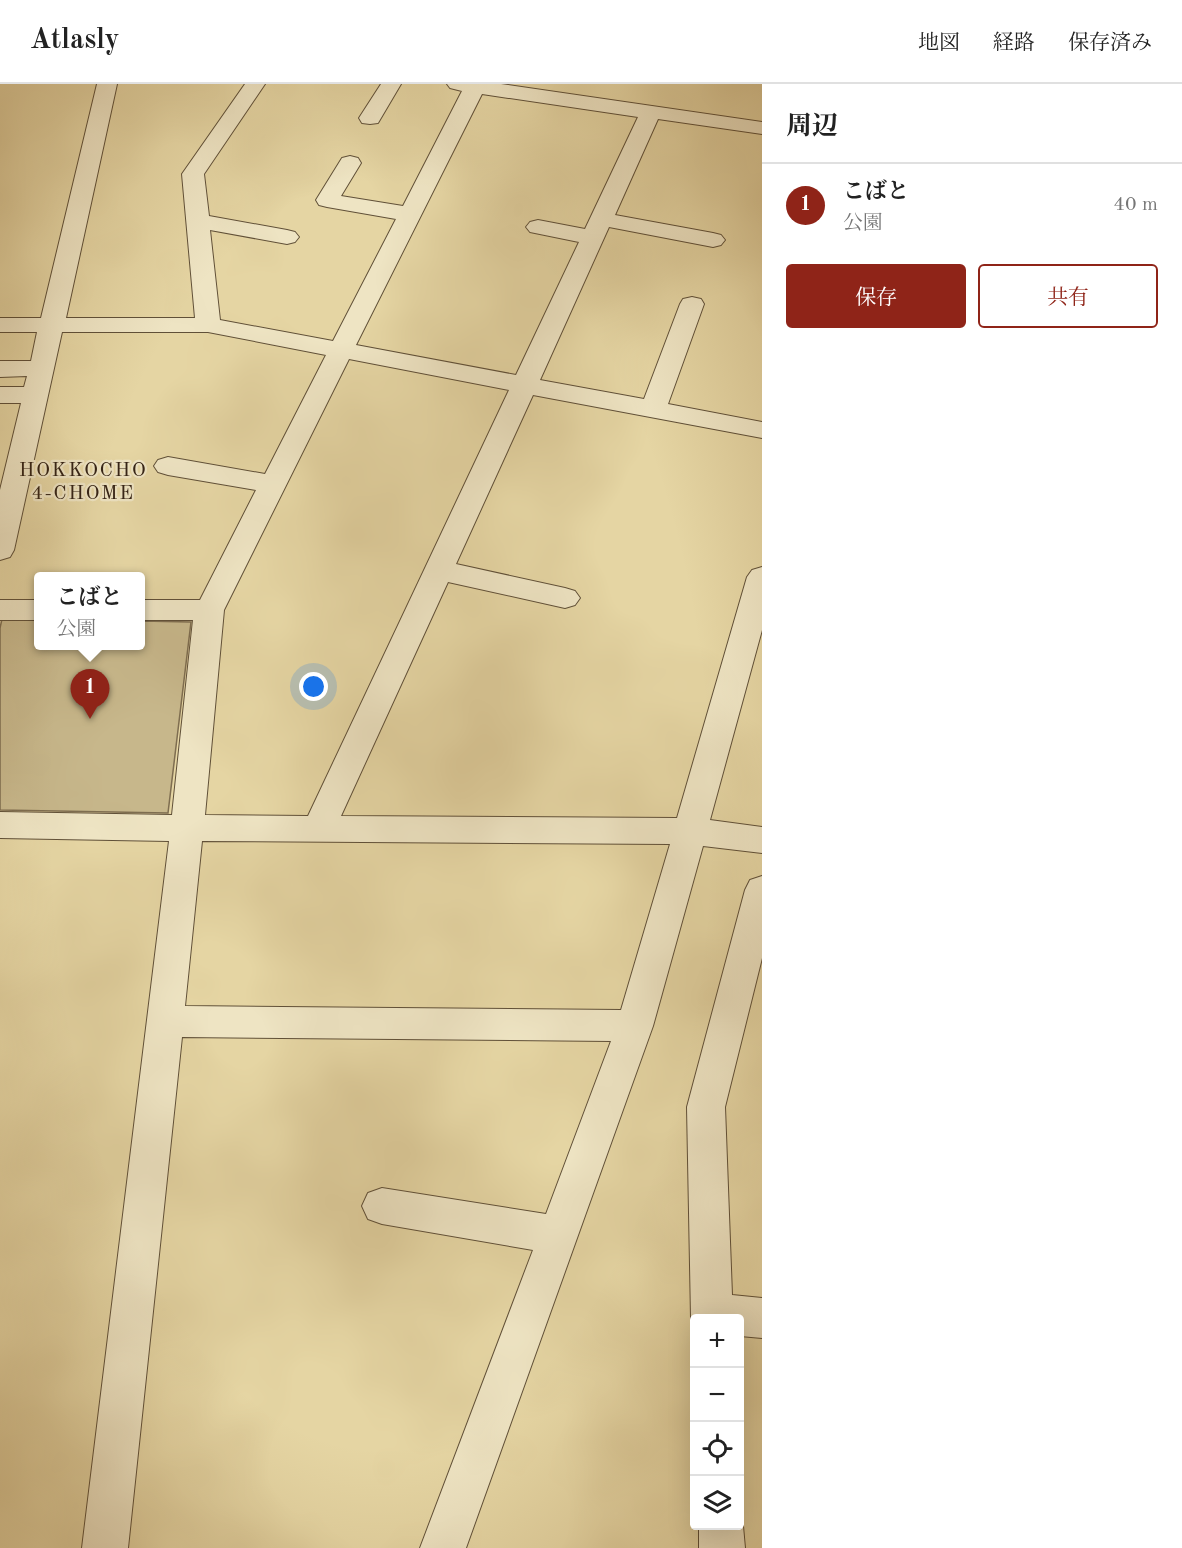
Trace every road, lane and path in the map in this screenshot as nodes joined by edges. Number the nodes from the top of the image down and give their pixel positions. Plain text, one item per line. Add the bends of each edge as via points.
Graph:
1 (107, 84) edge
2 (255, 84) edge
3 (390, 84) edge
4 (466, 85) edge
5 (651, 112) junction
6 (370, 118) dead end
7 (762, 128) edge
8 (350, 163) dead end
9 (415, 205) junction
10 (197, 221) junction
11 (538, 227) dead end
12 (597, 228) junction
13 (287, 237) dead end
14 (713, 240) dead end
15 (692, 304) dead end
16 (52, 324) junction
17 (0, 325) edge
18 (207, 325) junction
19 (341, 351) junction
20 (42, 368) junction
21 (0, 369) edge
22 (525, 384) junction
23 (0, 395) edge
24 (36, 395) junction
25 (653, 409) junction
26 (762, 430) edge
27 (168, 466) dead end
28 (273, 484) junction
29 (0, 550) edge
30 (439, 570) junction
31 (762, 577) edge
32 (565, 598) dead end
33 (0, 610) edge
34 (34, 610) edge
35 (145, 610) edge
36 (209, 610) junction
37 (0, 825) edge
38 (187, 828) junction
39 (319, 828) junction
40 (689, 831) junction
41 (762, 840) edge
42 (762, 890) edge
43 (166, 1021) junction
44 (635, 1026) junction
45 (382, 1206) dead end
46 (558, 1235) junction
47 (712, 1314) edge
48 (744, 1317) edge
49 (762, 1318) edge
50 (721, 1530) edge
51 (105, 1548) edge
52 (443, 1548) edge
53 (722, 1548) edge

1 - 16 street
2 - 10 street via 193,174
3 - 6 street
4 - 5 street via 575,110
4 - 9 street
5 - 7 street
5 - 12 street
8 - 9 street via 327,200
9 - 19 street
10 - 13 street
10 - 18 street
11 - 12 street
12 - 14 street
12 - 22 street
15 - 25 street
16 - 17 street
16 - 18 street
16 - 20 street
18 - 19 street
19 - 22 street
19 - 28 street
20 - 21 street
20 - 24 street
22 - 25 street
22 - 30 street
23 - 24 street
24 - 29 street
25 - 26 street
27 - 28 street
28 - 36 street
30 - 32 street
30 - 39 street
31 - 40 street
33 - 34 street
35 - 36 street
36 - 38 street
37 - 38 street
38 - 39 street
38 - 43 street
39 - 40 street
40 - 41 street
40 - 44 street
42 - 47 street via 706,1107
43 - 44 street
43 - 51 street
44 - 46 street
45 - 46 street
46 - 52 street
48 - 49 street
50 - 53 street

